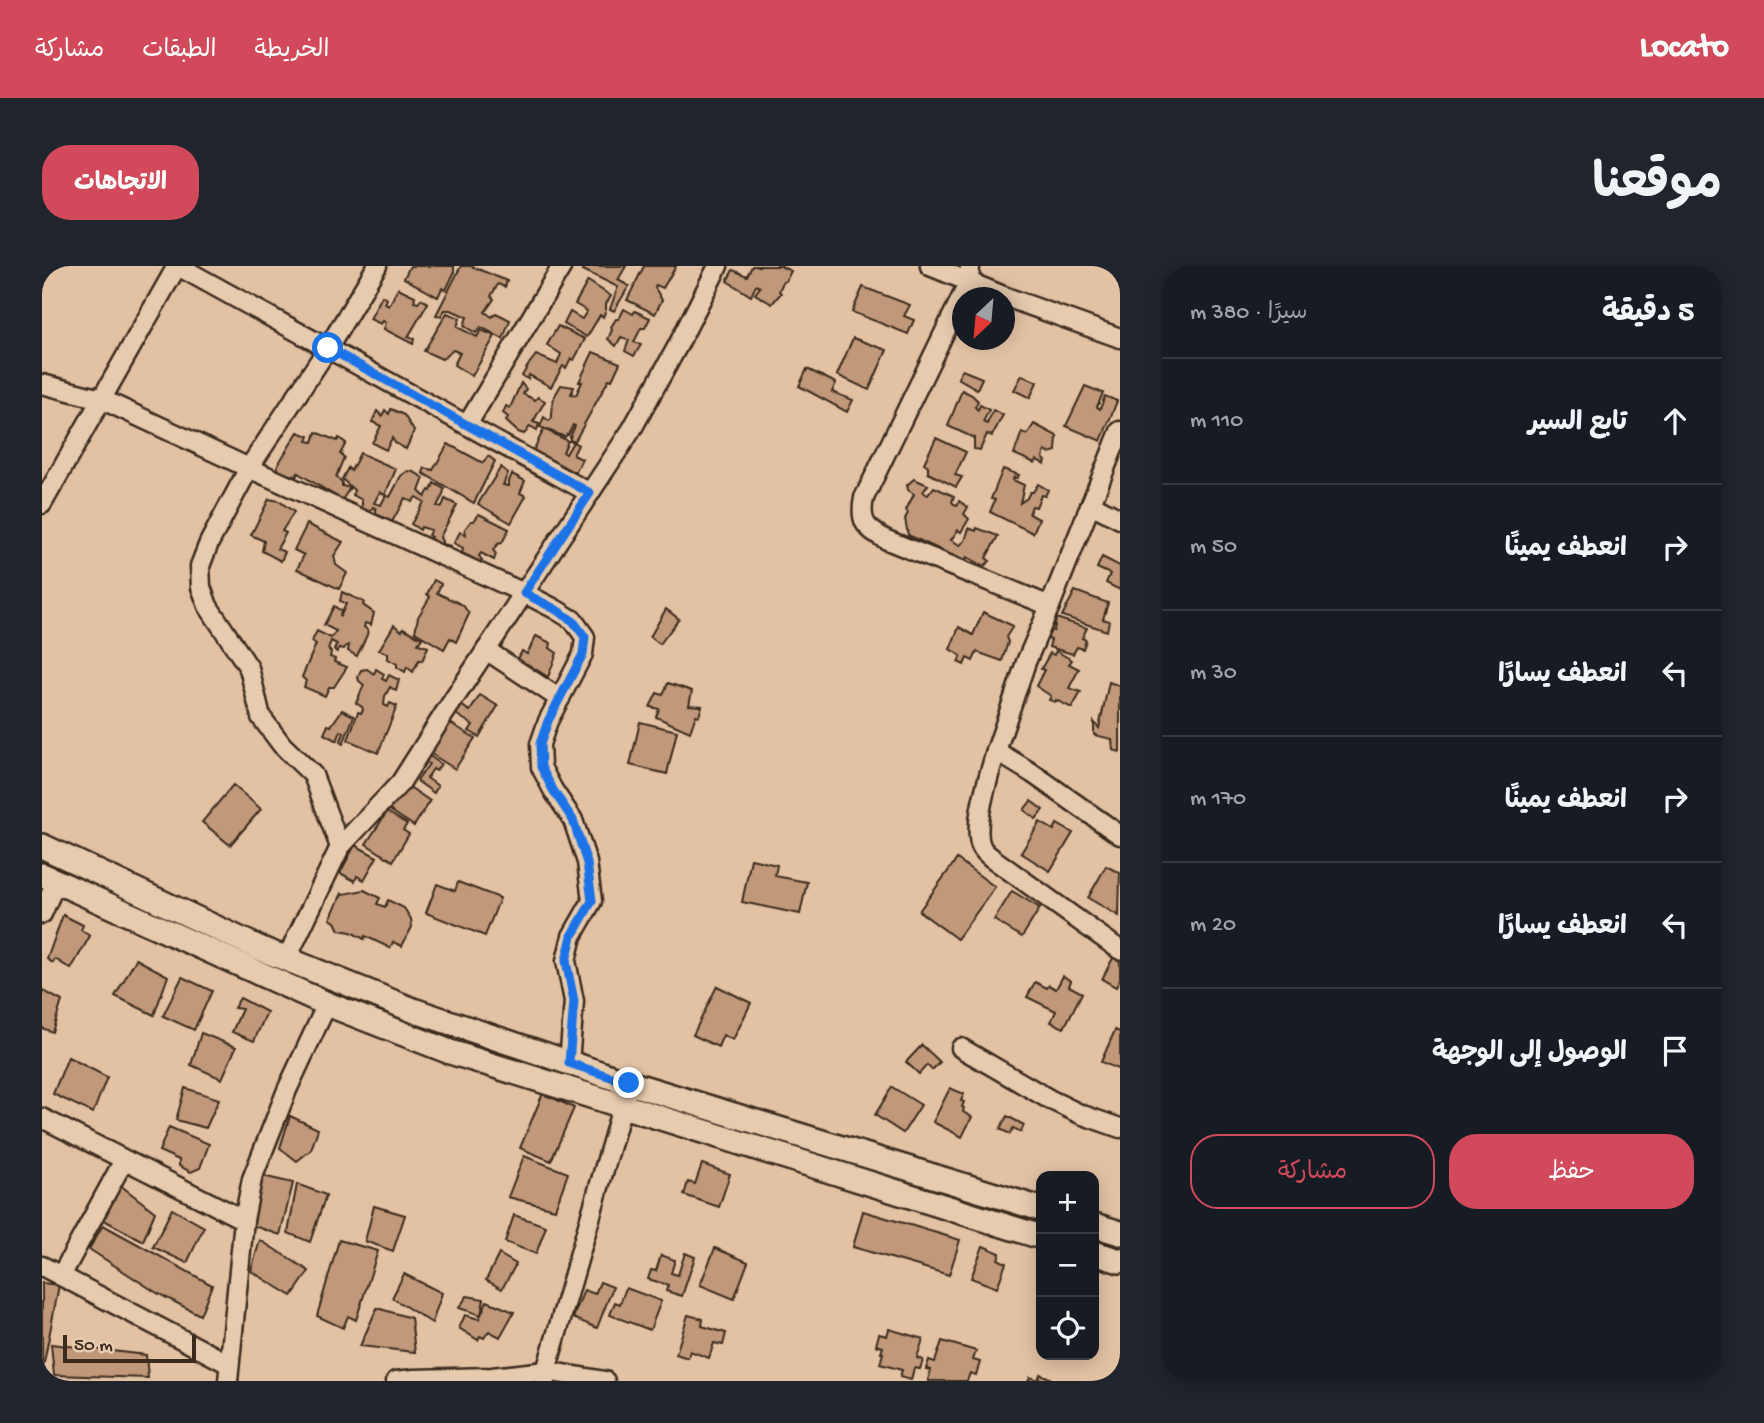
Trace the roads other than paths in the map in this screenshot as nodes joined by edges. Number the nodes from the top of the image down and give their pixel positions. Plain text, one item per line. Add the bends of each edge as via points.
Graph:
1 (177, 266) edge
2 (377, 266) edge
3 (562, 266) edge
4 (718, 266) edge
5 (930, 266) edge
6 (969, 274) edge
7 (1120, 338) edge
8 (328, 348) junction
9 (42, 384) edge
10 (101, 399) junction
11 (467, 425) junction
12 (1120, 431) edge
13 (249, 468) junction
14 (590, 493) junction
15 (42, 504) edge
16 (1091, 505) junction
17 (1120, 519) edge
18 (524, 593) junction
19 (1050, 606) junction
20 (486, 650) junction
21 (560, 699) junction
22 (996, 751) junction
23 (1120, 835) edge
24 (42, 846) edge
25 (340, 847) junction
26 (49, 878) edge
27 (42, 914) edge
28 (1120, 950) edge
29 (286, 960) junction
30 (327, 1004) junction
31 (961, 1048) dead end
32 (569, 1063) junction
33 (629, 1083) junction
34 (622, 1107) junction
35 (42, 1118) edge
36 (1120, 1128) edge
37 (124, 1160) junction
38 (1036, 1207) edge
39 (244, 1220) junction
40 (1099, 1227) edge
41 (1120, 1233) edge
42 (1036, 1235) edge
43 (1099, 1255) edge
44 (1120, 1261) edge
45 (42, 1266) edge
46 (61, 1276) junction
47 (228, 1373) edge
48 (545, 1376) edge
49 (414, 1380) edge
50 (396, 1381) edge
51 (605, 1381) edge

1 - 8 street
1 - 10 street
2 - 8 street
3 - 11 street
4 - 14 street via 632,429
5 - 6 street
6 - 7 street
6 - 19 street via 864,498 861,514 875,534 887,541
8 - 11 street
8 - 13 street
9 - 10 street
10 - 13 street
10 - 15 street
11 - 14 street
12 - 16 street
13 - 18 street
13 - 25 street via 209,543 200,566 201,587 208,606 249,668 261,717 282,746 313,775
14 - 18 street
16 - 17 street
16 - 19 street
18 - 20 street
18 - 21 street via 573,621 585,637 583,654
19 - 22 street
20 - 21 street
20 - 25 street via 401,782
21 - 32 street via 540,744 541,767 573,820 587,863 592,901 572,936 566,961 574,1001
22 - 23 street
22 - 28 street via 979,818 981,846
24 - 29 street
25 - 29 street
26 - 27 street
26 - 30 street
29 - 32 street via 413,1010
30 - 34 street via 450,1052
30 - 39 street via 266,1142
31 - 36 street via 1049,1099
32 - 33 street
33 - 34 street
33 - 38 street
34 - 42 street
34 - 48 street
35 - 37 street
37 - 39 street
37 - 46 street
39 - 47 street
40 - 41 street
43 - 44 street
45 - 46 street
46 - 47 street
48 - 49 street
48 - 51 street
49 - 50 street

